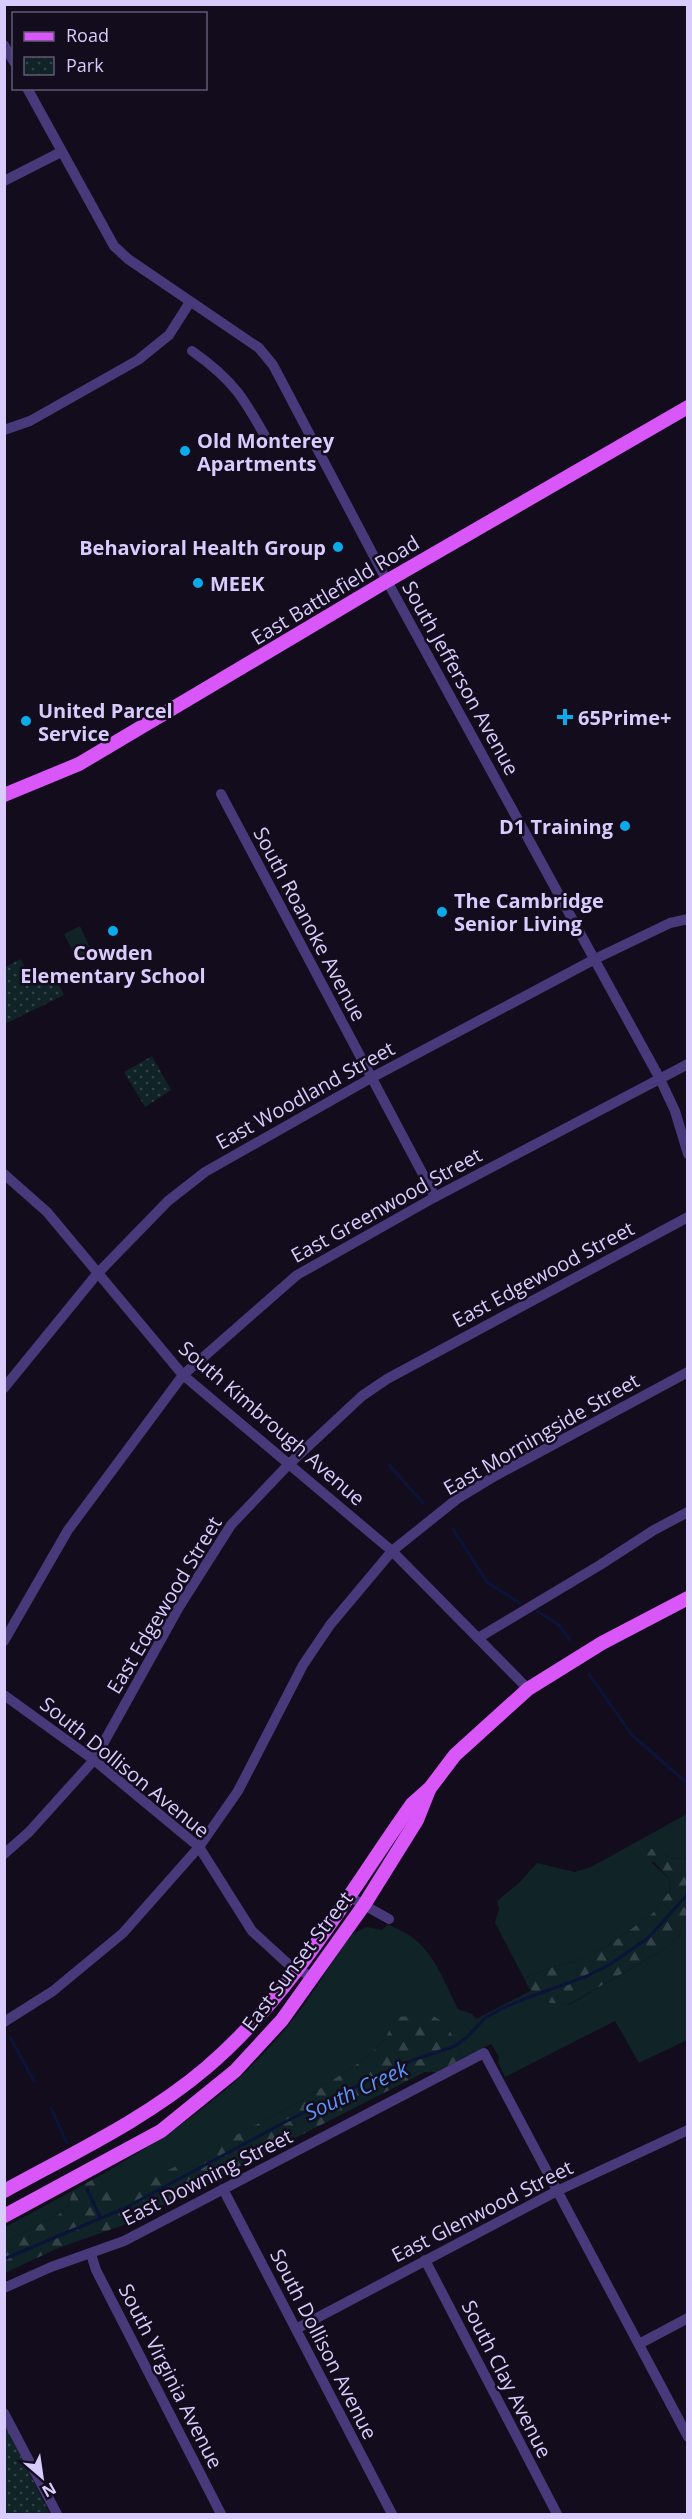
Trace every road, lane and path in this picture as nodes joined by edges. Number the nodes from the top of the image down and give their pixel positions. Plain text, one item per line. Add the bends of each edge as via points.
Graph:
1 (4, 45) edge
2 (12, 59) edge
3 (28, 90) edge
4 (61, 152) junction
5 (4, 181) edge
6 (190, 302) junction
7 (192, 351) dead end
8 (684, 409) edge
9 (4, 430) edge
10 (270, 445) dead end
11 (387, 581) junction
12 (221, 794) dead end
13 (4, 795) edge
14 (687, 919) edge
15 (595, 959) junction
16 (687, 1064) edge
17 (371, 1078) junction
18 (660, 1079) junction
19 (687, 1154) edge
20 (4, 1174) edge
21 (435, 1197) junction
22 (687, 1217) edge
23 (97, 1274) junction
24 (687, 1372) edge
25 (183, 1375) junction
26 (4, 1388) edge
27 (288, 1465) junction
28 (687, 1512) edge
29 (392, 1551) junction
30 (687, 1598) edge
31 (478, 1638) junction
32 (4, 1641) edge
33 (528, 1689) junction
34 (4, 1695) edge
35 (94, 1760) junction
36 (430, 1788) junction
37 (199, 1846) junction
38 (4, 1854) edge
39 (348, 1896) junction
40 (364, 1905) junction
41 (389, 1919) dead end
42 (298, 1970) junction
43 (312, 1977) junction
44 (4, 2022) edge
45 (687, 2130) edge
46 (223, 2189) junction
47 (4, 2191) edge
48 (557, 2191) junction
49 (4, 2216) edge
50 (91, 2254) junction
51 (425, 2260) junction
52 (4, 2288) edge
53 (687, 2318) edge
54 (296, 2329) junction
55 (639, 2344) junction
56 (4, 2413) edge
57 (687, 2437) edge
58 (57, 2514) edge
59 (221, 2514) edge
60 (392, 2514) edge
61 (558, 2514) edge

1 - 2 street
3 - 4 street, South Jefferson Avenue
4 - 5 street
4 - 6 street, South Jefferson Avenue via 114,246
6 - 9 street via 169,335 138,360 30,421
6 - 11 street, South Jefferson Avenue via 259,348 273,365
7 - 10 street via 234,386
8 - 11 main road, East Battlefield Road
11 - 13 main road, East Battlefield Road via 79,764
11 - 15 street, South Jefferson Avenue
12 - 17 street, South Roanoke Avenue
14 - 15 street, East Woodland Street via 670,923
15 - 17 street, East Woodland Street
15 - 18 street, South Jefferson Avenue
16 - 18 street, East Greenwood Street
17 - 21 street, South Roanoke Avenue
17 - 23 street, East Woodland Street via 205,1172 168,1201
18 - 19 street, South Jefferson Avenue via 675,1111
18 - 21 street, East Greenwood Street
20 - 23 street, South Kimbrough Avenue via 47,1212
21 - 25 street, East Greenwood Street via 297,1275
22 - 27 street, East Edgewood Street via 387,1379 362,1396
23 - 25 street, South Kimbrough Avenue
23 - 26 street, East Woodland Street
24 - 29 street, East Morningside Street via 457,1499
25 - 27 street, South Kimbrough Avenue
25 - 32 street, East Greenwood Street via 68,1530
27 - 29 street, South Kimbrough Avenue
27 - 35 street, East Edgewood Street via 231,1525 179,1607
28 - 31 street
29 - 31 street, South Kimbrough Avenue
29 - 37 street, East Morningside Street via 330,1625 303,1665 238,1791
30 - 33 main road, East Sunset Street via 602,1643
31 - 33 street, South Kimbrough Avenue
33 - 36 main road, East Sunset Street via 455,1755
34 - 35 street, South Dollison Avenue
35 - 37 street, South Dollison Avenue
35 - 38 street, East Edgewood Street
36 - 39 main road, East Sunset Street via 412,1804
36 - 40 main road, East Sunset Street via 417,1820
37 - 42 street, South Dollison Avenue via 252,1930
37 - 44 street, East Morningside Street via 123,1933 53,1991
39 - 40 street
39 - 42 main road, East Sunset Street
40 - 41 street
40 - 43 main road, East Sunset Street
42 - 43 street, South Dollison Avenue
42 - 47 main road, East Sunset Street via 261,2013 197,2075 142,2116
43 - 49 main road, East Sunset Street via 282,2020 235,2071 161,2131
45 - 48 street, East Glenwood Street
46 - 48 street, East Downing Street via 484,2053
46 - 50 street, East Downing Street
46 - 54 street, South Dollison Avenue
48 - 51 street, East Glenwood Street
48 - 55 street
50 - 52 street, East Downing Street
50 - 59 street, South Virginia Avenue
51 - 54 street, East Glenwood Street
51 - 61 street, South Clay Avenue
53 - 55 street
54 - 60 street, South Dollison Avenue
55 - 57 street
56 - 58 street

